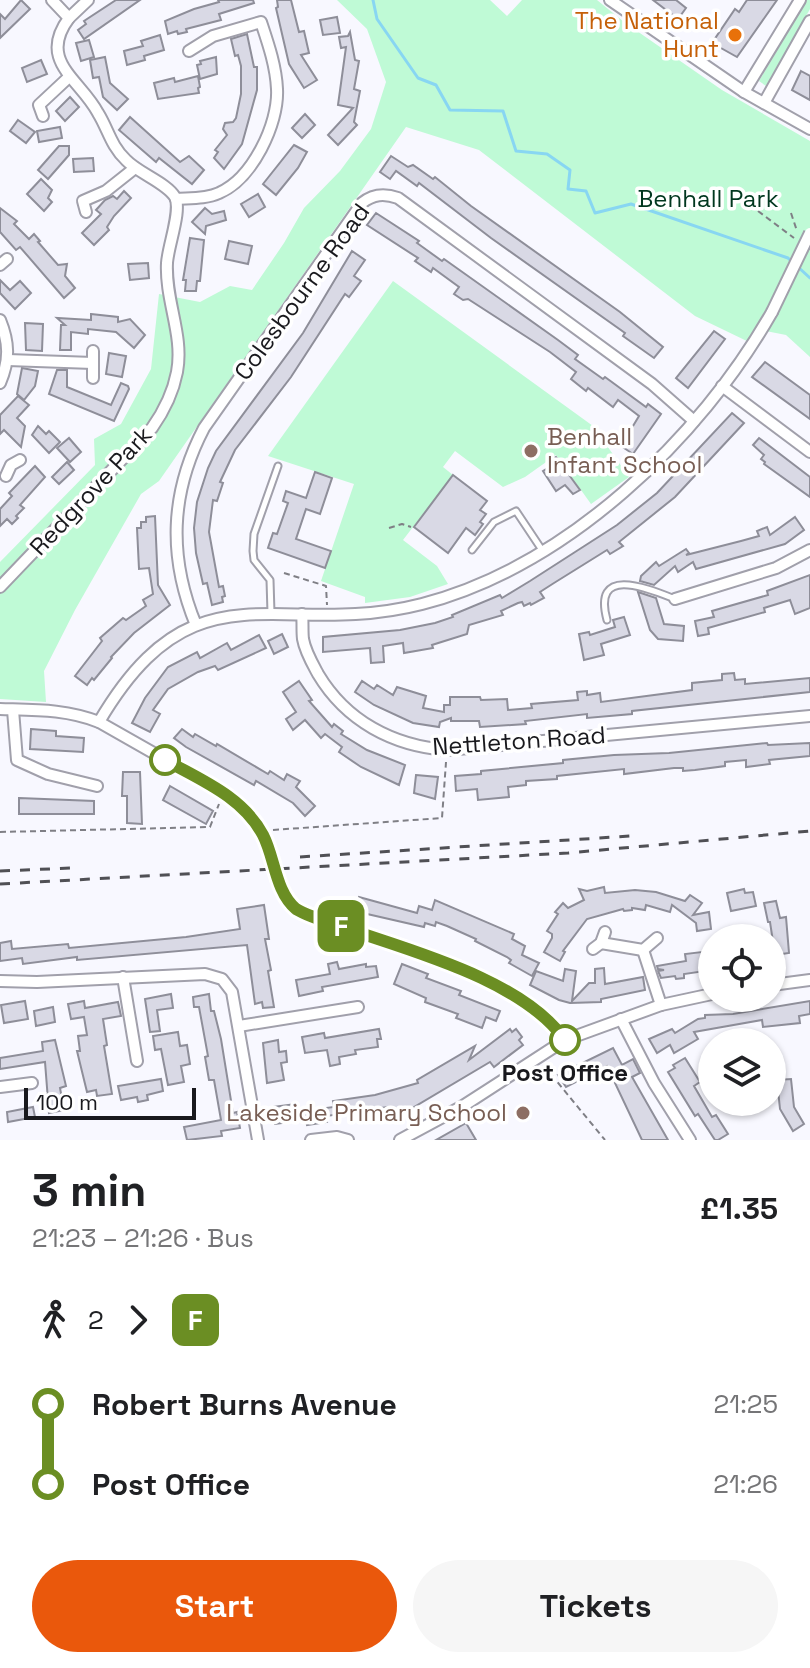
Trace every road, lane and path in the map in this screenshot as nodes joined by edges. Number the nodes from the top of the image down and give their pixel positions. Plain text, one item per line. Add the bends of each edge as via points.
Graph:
1 (52, 0) edge
2 (88, 0) edge
3 (610, 0) edge
4 (800, 0) edge
5 (69, 18) junction
6 (810, 21) edge
7 (189, 51) dead end
8 (69, 77) junction
9 (744, 92) junction
10 (764, 103) junction
11 (43, 116) dead end
12 (810, 129) edge
13 (135, 168) junction
14 (176, 199) junction
15 (750, 205) dead end
16 (86, 212) dead end
17 (791, 213) dead end
18 (806, 238) edge
19 (0, 320) edge
20 (93, 351) dead end
21 (8, 360) junction
22 (93, 363) junction
23 (93, 378) dead end
24 (0, 383) edge
25 (722, 386) junction
26 (694, 421) junction
27 (810, 452) edge
28 (0, 455) edge
29 (278, 466) dead end
30 (12, 467) dead end
31 (411, 527) dead end
32 (389, 528) dead end
33 (472, 550) dead end
34 (543, 550) junction
35 (810, 550) edge
36 (284, 573) dead end
37 (0, 587) edge
38 (675, 599) joint
39 (271, 613) junction
40 (302, 614) junction
41 (327, 614) junction
42 (607, 620) dead end
43 (196, 625) junction
44 (0, 709) edge
45 (13, 710) junction
46 (810, 716) edge
47 (99, 722) junction
48 (447, 750) junction
49 (97, 786) dead end
50 (224, 793) junction
51 (0, 832) edge
52 (262, 834) junction
53 (605, 932) dead end
54 (657, 938) dead end
55 (643, 950) junction
56 (123, 977) junction
57 (810, 980) edge
58 (0, 981) edge
59 (786, 983) edge
60 (698, 997) edge
61 (661, 1005) junction
62 (358, 1007) dead end
63 (621, 1019) junction
64 (239, 1026) junction
65 (565, 1040) junction
66 (539, 1057) junction
67 (137, 1061) dead end
68 (32, 1083) dead end
69 (0, 1087) edge
70 (258, 1140) edge
71 (311, 1140) edge
72 (348, 1140) edge
73 (400, 1140) edge
74 (605, 1140) edge
75 (690, 1140) edge

1 - 5 street
2 - 5 street
3 - 9 street
4 - 9 street
5 - 8 street via 58,50
6 - 10 street
7 - 14 street via 259,17 277,92 272,119 248,170 230,188 208,197
8 - 11 street via 39,105
8 - 13 street
9 - 10 street
10 - 12 street
13 - 14 street
13 - 16 street via 83,201
14 - 37 street, Redgrove Park via 167,278 179,358 170,397 152,428
15 - 18 path
17 - 18 path via 797,233
18 - 25 street, bridge via 765,323
19 - 21 street
20 - 22 street
21 - 22 street
21 - 24 street
22 - 23 street
25 - 26 street
25 - 27 street
26 - 34 street via 612,501
26 - 43 street, Colesbourne Road via 652,384 398,198 371,197 204,428 187,464 177,502 175,541 182,588
28 - 30 street
29 - 39 lane via 253,551 270,580
31 - 32 path
33 - 34 lane via 494,522 516,511
34 - 41 street via 444,598 382,612
35 - 38 street via 776,568
36 - 41 path via 326,586
38 - 42 lane via 618,584 604,595
39 - 40 street
39 - 43 street via 225,616
40 - 41 street
40 - 48 street, Nettleton Road via 303,642 315,668 350,712 388,737
43 - 47 street via 145,658
44 - 45 street
45 - 47 street via 78,713
45 - 49 street via 17,760
46 - 48 street, Nettleton Road
47 - 50 street
48 - 52 path via 442,818
50 - 51 path via 210,827
50 - 52 street via 250,814
52 - 65 street, bridge via 292,906 427,954 498,988 548,1019
53 - 55 street via 597,946
54 - 55 street
55 - 61 street
56 - 58 street
56 - 64 street via 217,976 232,992
56 - 67 street
57 - 59 street
60 - 61 street
61 - 63 street
62 - 64 street
63 - 65 street
63 - 75 street
64 - 70 street
65 - 66 street
66 - 73 street
66 - 74 path
68 - 69 street
71 - 72 street

